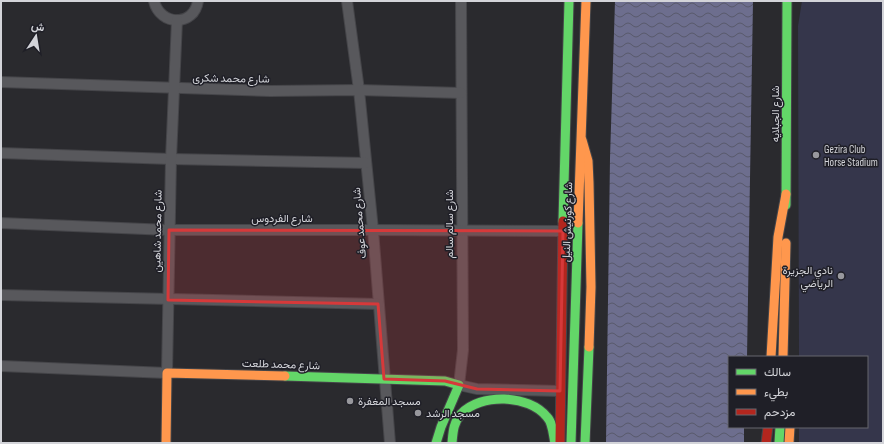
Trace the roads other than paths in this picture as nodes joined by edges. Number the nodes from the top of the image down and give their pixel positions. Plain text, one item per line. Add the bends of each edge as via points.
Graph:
1 (154, 1) edge
2 (198, 1) edge
3 (347, 1) edge
4 (461, 1) edge
5 (569, 1) edge
6 (586, 1) edge
7 (786, 1) edge
8 (177, 20) junction
9 (1, 82) edge
10 (174, 88) junction
11 (359, 90) junction
12 (461, 93) junction
13 (582, 140) junction
14 (1, 153) edge
15 (171, 159) junction
16 (366, 162) junction
17 (786, 194) junction
18 (1, 223) edge
19 (169, 230) junction
20 (372, 230) junction
21 (461, 230) junction
22 (563, 231) junction
23 (788, 232) junction
24 (1, 295) edge
25 (168, 300) junction
26 (378, 304) junction
27 (771, 356) edge
28 (783, 356) edge
29 (791, 356) edge
30 (1, 366) edge
31 (167, 373) junction
32 (384, 379) junction
33 (459, 385) junction
34 (560, 391) junction
35 (768, 428) edge
36 (780, 428) edge
37 (790, 428) edge
38 (166, 443) edge
39 (390, 443) edge
40 (436, 443) edge
41 (452, 443) edge
42 (555, 443) edge
43 (560, 443) edge
44 (571, 443) edge
45 (585, 443) edge
46 (766, 443) edge
47 (779, 443) edge
48 (789, 443) edge

1 - 8 street via 162,16
2 - 8 street via 190,16
3 - 11 street, شارع محمد عوف
4 - 12 street, شارع سالم سالم
5 - 22 main road, شارع كورنيش النيل
6 - 13 main road, شارع كورنيش النيل
7 - 17 main road, شارع الجبلايه
8 - 10 street, شارع محمد شاهين
9 - 10 street, شارع محمد شكرى
10 - 11 street, شارع محمد شكرى
10 - 15 street, شارع محمد شاهين
11 - 12 street, شارع محمد شكرى
11 - 16 street, شارع محمد عوف
12 - 21 street, شارع سالم سالم
13 - 44 main road, شارع كورنيش النيل
13 - 45 main road via 588,161 591,288
14 - 15 street
15 - 16 street
15 - 19 street, شارع محمد شاهين
16 - 20 street, شارع محمد عوف
17 - 23 main road, شارع الجبلايه
17 - 27 main road via 778,236
18 - 19 street, شارع الفردوس
19 - 20 street, شارع الفردوس
19 - 25 street, شارع محمد شاهين
20 - 21 street, شارع الفردوس
20 - 26 street, شارع محمد عوف
21 - 22 street, شارع الفردوس
21 - 33 street, شارع سالم سالم via 463,350
22 - 34 main road, شارع كورنيش النيل
23 - 28 main road, شارع الجبلايه
23 - 29 main road, شارع الجبلايه
24 - 25 street
25 - 26 street
25 - 31 street, شارع محمد شاهين
26 - 32 street, شارع محمد عوف
30 - 31 street, شارع محمد طلعت
31 - 32 main road, شارع محمد طلعت
31 - 38 main road, شارع محمد شاهين
32 - 33 main road, شارع محمد طلعت via 445,381
32 - 39 street, شارع محمد عوف
33 - 34 street, شارع محمد طلعت via 477,389
33 - 40 main road, شارع سالم سالم
34 - 43 main road, شارع كورنيش النيل
35 - 46 main road
36 - 47 main road
37 - 48 main road
41 - 42 main road via 455,421 467,408 501,398 527,402 538,409 548,418

